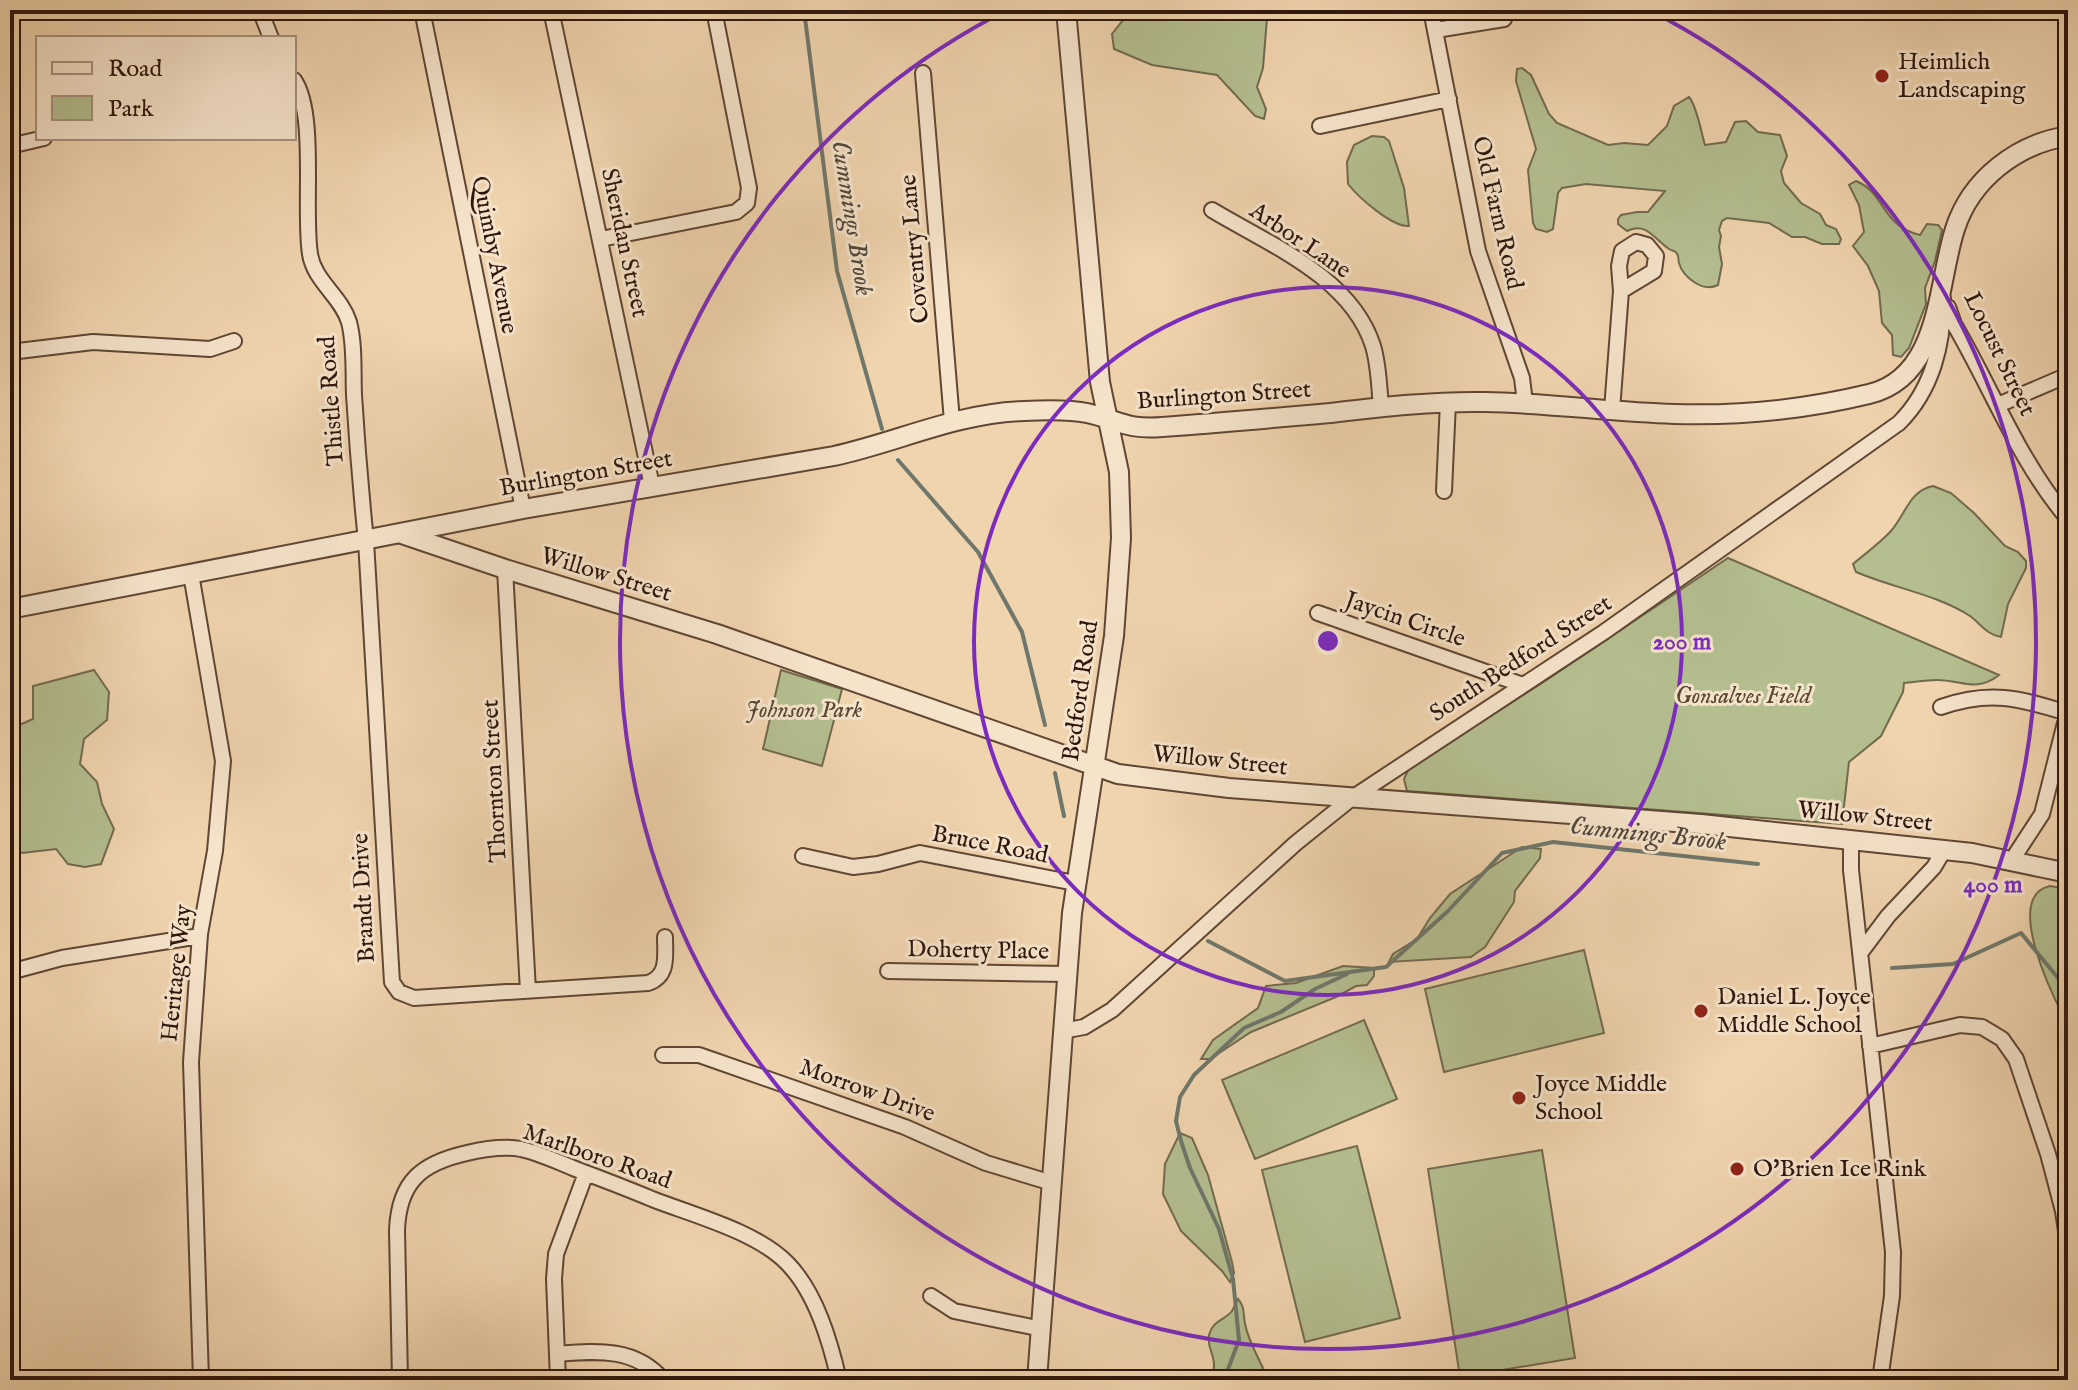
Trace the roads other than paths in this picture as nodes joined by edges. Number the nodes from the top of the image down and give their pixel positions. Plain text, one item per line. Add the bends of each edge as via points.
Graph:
1 (260, 10) edge
2 (422, 10) edge
3 (551, 10) edge
4 (714, 10) edge
5 (1066, 10) edge
6 (1431, 10) edge
7 (1504, 19) dead end
8 (1436, 30) junction
9 (270, 36) edge
10 (923, 73) dead end
11 (296, 84) edge
12 (1449, 99) junction
13 (1320, 126) dead end
14 (2068, 136) edge
15 (36, 140) edge
16 (10, 146) edge
17 (1212, 210) dead end
18 (601, 239) junction
19 (1943, 287) junction
20 (1621, 291) dead end
21 (234, 341) dead end
22 (10, 352) edge
23 (2068, 375) edge
24 (1448, 402) junction
25 (1525, 403) junction
26 (1998, 405) junction
27 (1381, 407) junction
28 (1612, 410) junction
29 (1108, 420) junction
30 (952, 421) junction
31 (652, 486) junction
32 (1444, 491) dead end
33 (523, 509) junction
34 (2068, 519) edge
35 (402, 534) junction
36 (366, 541) junction
37 (505, 569) junction
38 (191, 574) junction
39 (10, 609) edge
40 (1318, 613) dead end
41 (1523, 685) junction
42 (1941, 707) dead end
43 (2068, 712) edge
44 (1094, 767) junction
45 (1352, 798) junction
46 (1851, 840) junction
47 (1944, 850) junction
48 (803, 856) dead end
49 (2012, 860) junction
50 (2068, 873) edge
51 (1075, 883) junction
52 (200, 936) junction
53 (665, 937) dead end
54 (1861, 952) junction
55 (888, 971) dead end
56 (10, 972) edge
57 (1066, 974) junction
58 (528, 991) junction
59 (1062, 1031) junction
60 (1870, 1046) junction
61 (663, 1055) dead end
62 (586, 1173) junction
63 (1052, 1183) junction
64 (2068, 1245) edge
65 (931, 1296) dead end
66 (1042, 1329) junction
67 (557, 1354) junction
68 (201, 1380) edge
69 (400, 1380) edge
70 (558, 1380) edge
71 (663, 1380) edge
72 (839, 1380) edge
73 (1037, 1380) edge
74 (1880, 1380) edge

1 - 9 street
2 - 33 street, Quimby Avenue
3 - 18 street, Sheridan Street
4 - 18 street via 748,199 736,212
5 - 29 street, Bedford Road via 1097,355
6 - 8 street, Old Farm Road
7 - 8 street
8 - 12 street, Old Farm Road
10 - 30 street, Coventry Lane
11 - 36 street, Thistle Road via 304,99 311,262 340,301 350,326
12 - 13 street
12 - 25 street, Old Farm Road via 1478,251 1522,378
14 - 19 street, Burlington Street via 2017,153 1982,182 1955,227
15 - 16 street
17 - 27 street, Arbor Lane via 1324,277 1347,299 1373,347
18 - 31 street, Sheridan Street
19 - 26 street, Locust Street via 1954,324
19 - 28 street, Burlington Street via 1917,359 1902,378 1880,391 1734,413
19 - 41 street, South Bedford Street via 1941,344 1922,395 1899,423
20 - 28 street
21 - 22 street via 210,349 93,342
23 - 26 street
24 - 25 street, Burlington Street
24 - 27 street, Burlington Street
24 - 32 street
25 - 28 street, Burlington Street
26 - 34 street, Locust Street via 2039,483
27 - 29 street, Burlington Street via 1141,428
29 - 30 street, Burlington Street via 1030,410
29 - 44 street, Bedford Road via 1119,472 1121,557
30 - 31 street, Burlington Street via 834,456
31 - 33 street, Burlington Street
33 - 35 street, Burlington Street
35 - 36 street, Burlington Street
35 - 37 street, Willow Street
36 - 38 street, Burlington Street
36 - 58 street, Brandt Drive via 392,982 414,998
37 - 44 street, Willow Street via 717,634
37 - 58 street, Thornton Street
38 - 39 street, Burlington Street
38 - 52 street, Heritage Way via 223,761
40 - 41 street, Jaycin Circle
41 - 45 street, South Bedford Street
42 - 43 street via 2011,697
43 - 49 street via 2042,814
44 - 45 street, Willow Street via 1188,784
44 - 51 street, Bedford Road
45 - 46 street, Willow Street
45 - 59 street, South Bedford Street via 1112,1010 1084,1027
46 - 47 street, Willow Street
46 - 54 street
47 - 49 street, Willow Street
47 - 54 street
48 - 51 street, Bruce Road via 853,867 920,853
49 - 50 street, Willow Street
51 - 57 street, Bedford Road
52 - 56 street via 62,958
52 - 68 street, Heritage Way via 191,1062
53 - 58 street, Brandt Drive via 665,968 650,983
54 - 60 street
55 - 57 street, Doherty Place
57 - 59 street, Bedford Road
59 - 63 street, Bedford Road
60 - 64 street via 1967,1024 2002,1039 2016,1059 2048,1154
60 - 74 street via 1893,1266
61 - 63 street, Morrow Drive via 699,1055
62 - 67 street via 556,1254
62 - 69 street, Marlboro Road via 507,1148 451,1157 418,1174 397,1215
62 - 72 street, Marlboro Road via 749,1238 781,1257 810,1296
63 - 66 street, Bedford Road
65 - 66 street via 954,1311
66 - 73 street, Bedford Road
67 - 70 street
67 - 71 street via 629,1356

